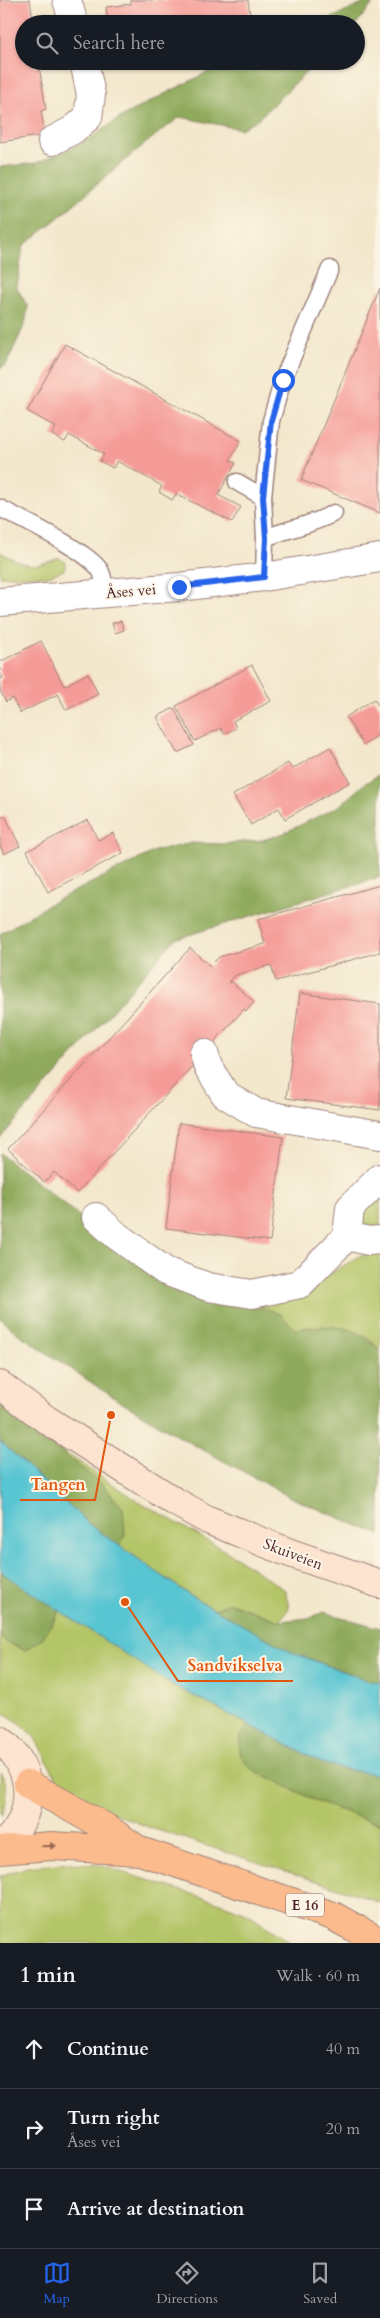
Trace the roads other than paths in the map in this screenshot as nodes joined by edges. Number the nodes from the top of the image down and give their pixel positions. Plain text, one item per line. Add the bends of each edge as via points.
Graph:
1 (67, 0) edge
2 (71, 15) edge
3 (86, 70) edge
4 (52, 141) dead end
5 (330, 269) dead end
6 (237, 482) dead end
7 (263, 497) junction
8 (0, 508) edge
9 (334, 513) dead end
10 (266, 538) junction
11 (380, 558) edge
12 (264, 577) junction
13 (105, 593) junction
14 (0, 602) edge
15 (204, 1053) dead end
16 (380, 1135) edge
17 (380, 1178) edge
18 (96, 1217) dead end
19 (347, 1236) junction
20 (380, 1240) edge
21 (0, 1385) edge
22 (380, 1584) edge
23 (0, 1740) edge
24 (28, 1784) junction
25 (0, 1848) edge
26 (140, 1851) junction
27 (380, 1942) edge

1 - 2 street
3 - 4 street via 91,94 88,117
5 - 7 lane via 281,388 271,421
6 - 7 lane
7 - 10 lane
8 - 13 lane via 81,554 101,571
9 - 10 lane via 317,522
10 - 12 lane
11 - 12 street, Åses vei
12 - 13 street, Åses vei
13 - 14 street, Åses vei
15 - 16 street via 208,1067 226,1094 256,1114
17 - 19 street via 350,1208
18 - 19 street via 165,1271 208,1287 252,1294 300,1284
19 - 20 street
21 - 22 main road, Skuiveien via 47,1420 208,1520
23 - 24 main road via 18,1757
24 - 25 main road via 24,1815 17,1830
24 - 26 highway, E 16 via 105,1827
25 -> 26 highway, E 16 via 51,1846
26 - 27 highway, E 16 via 333,1916

